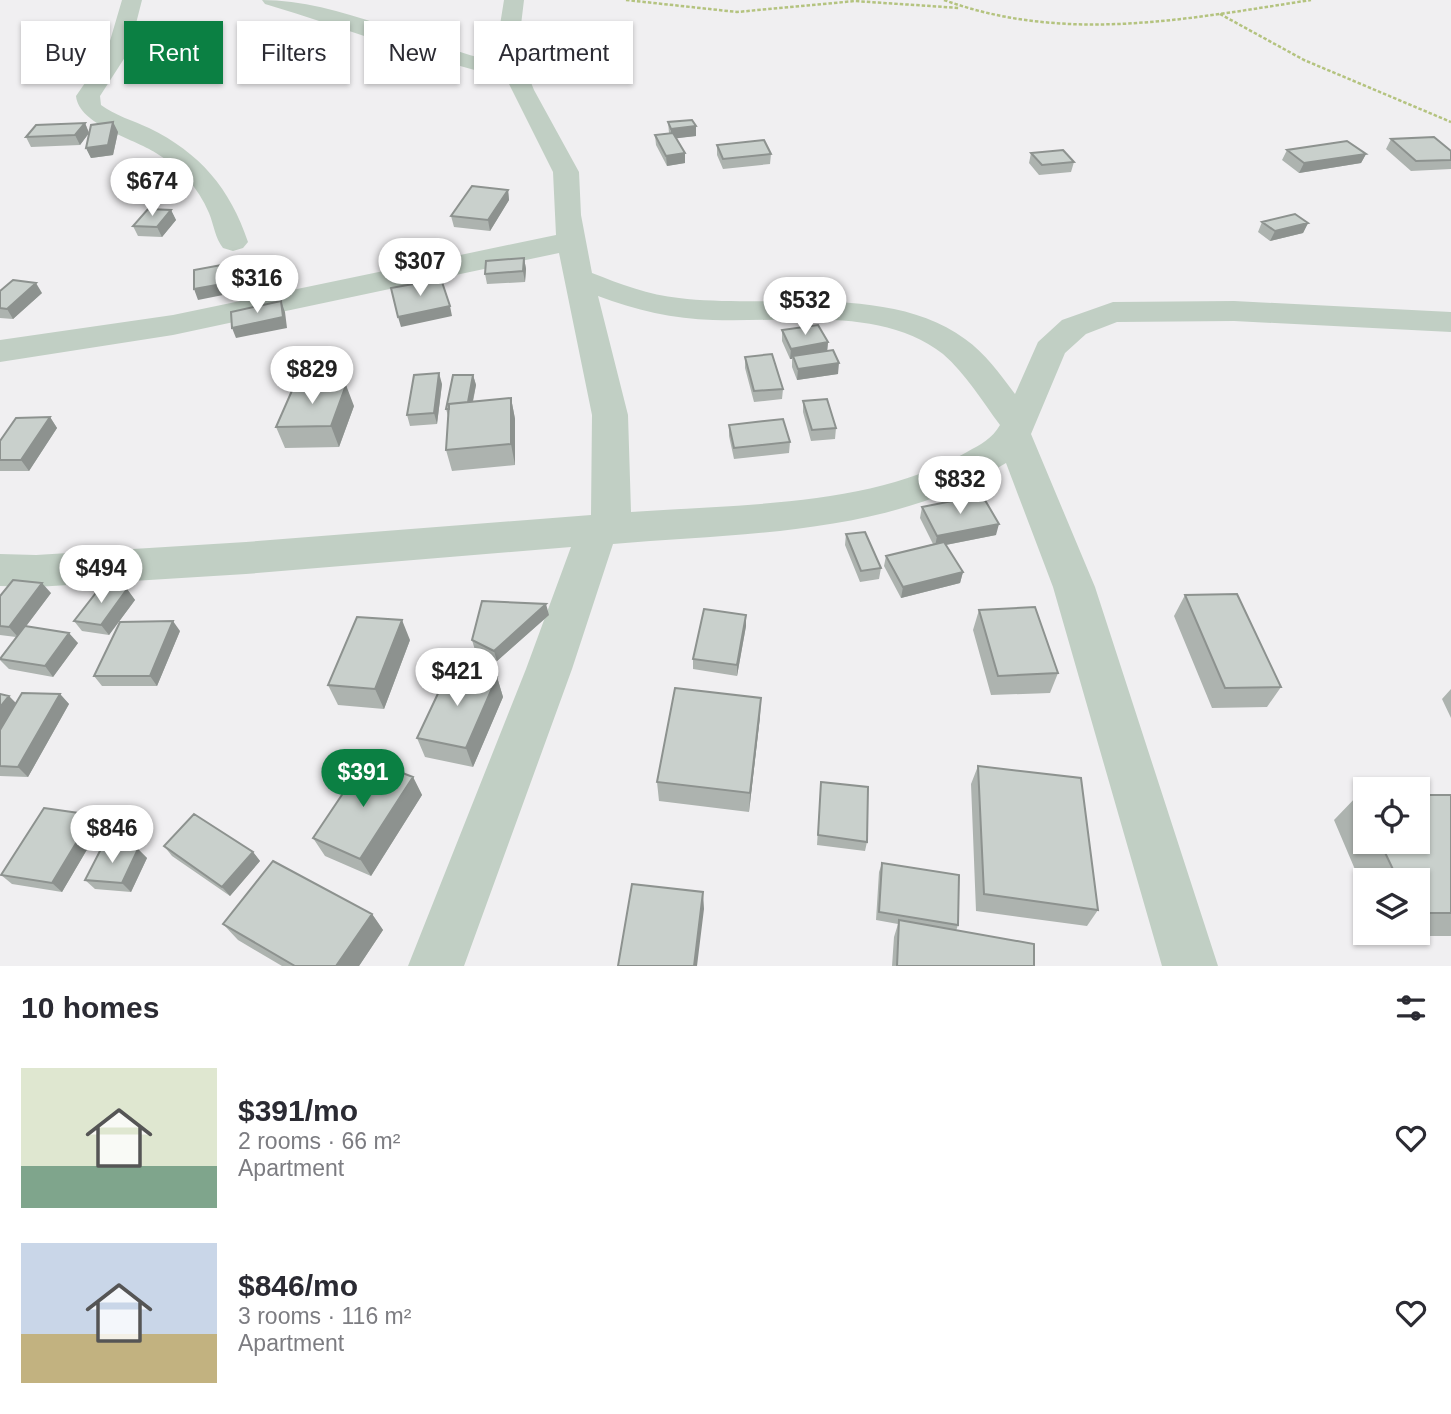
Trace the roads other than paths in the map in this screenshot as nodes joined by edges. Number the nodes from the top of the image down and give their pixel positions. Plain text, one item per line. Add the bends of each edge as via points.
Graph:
1 (132, 0) edge
2 (272, 0) edge
3 (514, 0) edge
4 (511, 21) edge
5 (474, 63) edge
6 (521, 84) edge
7 (572, 241) junction
8 (233, 242) dead end
9 (578, 278) junction
10 (1451, 322) edge
11 (0, 351) edge
12 (1016, 429) junction
13 (604, 529) junction
14 (0, 570) edge
15 (436, 966) edge
16 (1190, 966) edge

1 - 8 street via 118,51 88,96 89,105 94,113 144,133 192,164 228,217
2 - 5 street
3 - 4 street
6 - 7 street via 566,172
7 - 9 street
7 - 11 street via 173,326
9 - 12 street via 627,297 680,308 861,313 902,322 942,338 966,358
9 - 13 street via 610,415
10 - 12 street via 1234,311 1113,312 1074,327 1050,349
12 - 13 street via 1007,445 964,471 895,496 817,512
12 - 16 street via 1074,587
13 - 14 street via 246,558
13 - 15 street

